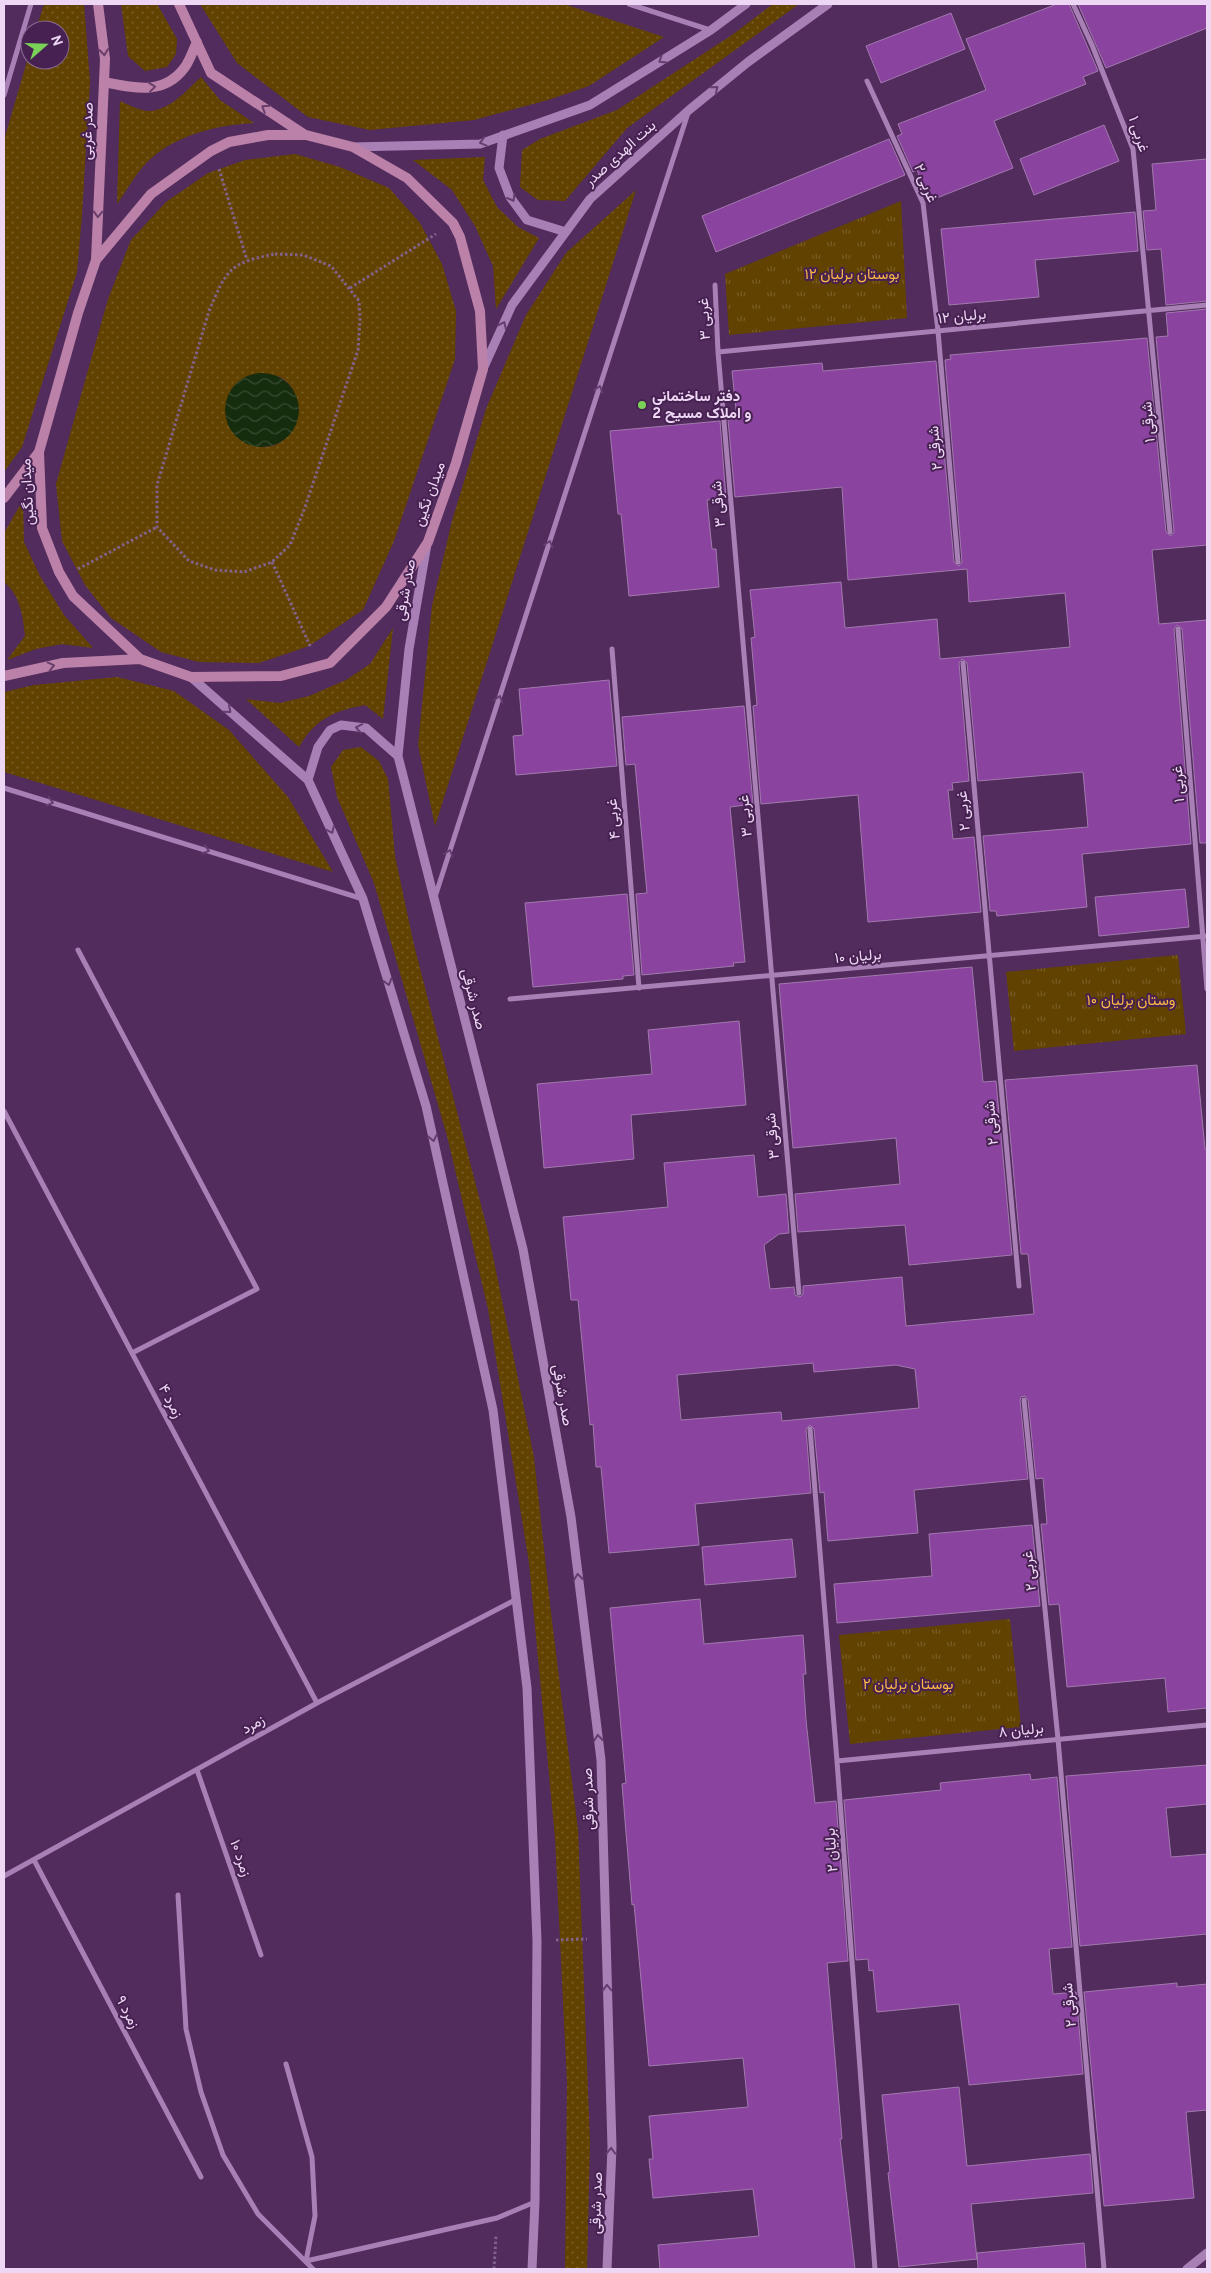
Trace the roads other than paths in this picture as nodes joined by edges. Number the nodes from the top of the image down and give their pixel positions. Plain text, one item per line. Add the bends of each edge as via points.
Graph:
1 (31, 4) edge
2 (98, 4) edge
3 (179, 4) edge
4 (630, 4) edge
5 (746, 4) edge
6 (828, 4) edge
7 (1073, 4) edge
8 (711, 30) junction
9 (197, 42) junction
10 (867, 81) dead end
11 (104, 82) junction
12 (4, 95) edge
13 (689, 110) junction
14 (306, 135) junction
15 (503, 135) junction
16 (353, 147) junction
17 (566, 232) junction
18 (96, 260) junction
19 (715, 285) dead end
20 (1207, 305) edge
21 (1150, 310) junction
22 (938, 331) junction
23 (718, 352) junction
24 (483, 369) junction
25 (39, 452) junction
26 (4, 498) edge
27 (1170, 532) dead end
28 (428, 542) junction
29 (958, 562) dead end
30 (1178, 629) dead end
31 (612, 649) dead end
32 (744, 653) joint
33 (140, 659) junction
34 (963, 663) dead end
35 (4, 676) edge
36 (191, 678) junction
37 (398, 756) junction
38 (308, 780) junction
39 (4, 788) edge
40 (363, 899) junction
41 (434, 900) junction
42 (1205, 936) edge
43 (78, 950) dead end
44 (989, 957) junction
45 (770, 976) junction
46 (639, 988) junction
47 (1207, 989) edge
48 (510, 1000) dead end
49 (4, 1111) edge
50 (1019, 1286) dead end
51 (798, 1293) dead end
52 (132, 1353) junction
53 (1024, 1400) dead end
54 (810, 1428) dead end
55 (517, 1598) junction
56 (317, 1703) junction
57 (1207, 1725) edge
58 (1058, 1739) junction
59 (838, 1761) junction
60 (197, 1770) junction
61 (34, 1860) junction
62 (4, 1876) edge
63 (178, 1896) dead end
64 (261, 1955) dead end
65 (286, 2064) dead end
66 (201, 2176) dead end
67 (535, 2202) junction
68 (1207, 2253) edge
69 (306, 2261) junction
70 (313, 2269) edge
71 (532, 2269) edge
72 (607, 2269) edge
73 (875, 2269) edge
74 (1104, 2269) edge
75 (1187, 2269) edge

1 - 12 street
2 -> 11 main road, صدر غربی via 105,59
3 - 9 main road
4 - 8 street
5 - 8 street
13 -> 6 street, بنت الهدی صدر
7 - 21 street, ۱ غربی via 1134,149
8 -> 15 street via 590,105
11 -> 9 main road via 136,89 166,85 185,67
14 -> 9 main road via 211,73
10 - 22 street, ۲ غربی via 923,203
11 -> 18 main road, صدر غربی
13 - 17 street, بنت الهدی صدر via 590,199
41 -> 13 street
14 - 16 main road, میدان نگین
14 - 18 main road, میدان نگین via 258,136 229,142 211,152 151,194
15 -> 16 street via 480,144
15 -> 17 street via 499,168 510,198 527,220
16 - 24 main road, میدان نگین via 407,178 453,223 460,237 480,311
24 -> 17 street, بنت الهدی صدر via 512,305
18 - 25 main road, میدان نگین
19 - 23 street, ۳ غربی
20 - 21 street, برلیان ۱۲
21 - 22 street, برلیان ۱۲
21 - 27 street, ۱ شرقی
22 - 23 street, برلیان ۱۲
22 - 29 street, ۲ شرقی
23 - 32 street, ۳ شرقی
24 - 28 main road, میدان نگین via 456,464
25 - 26 main road
25 - 33 main road, میدان نگین via 42,528 59,572 73,596
28 - 36 main road, میدان نگین via 386,608 330,662 281,676
28 - 37 street, صدر شرقی via 409,649
30 - 42 street, ۱ غربی
31 - 46 street, ۴ غربی
32 - 45 street, ۳ غربی
35 -> 33 main road via 63,663
33 - 36 main road, میدان نگین
34 - 44 street, ۲ غربی
36 -> 38 street
37 -> 38 street via 366,728 342,725 330,730 318,747
37 - 41 street, صدر شرقی
38 -> 40 street
39 -> 40 street
40 -> 55 street via 426,1106 439,1163 493,1410
72 -> 41 street, صدر شرقی via 612,2147 601,1760 571,1517 524,1249
42 - 44 street, برلیان ۱۰
42 - 47 street
43 - 52 street via 257,1289
44 - 45 street, برلیان ۱۰
44 - 50 street, ۲ شرقی
45 - 46 street, برلیان ۱۰
45 - 51 street, ۳ شرقی
46 - 48 street, برلیان ۱۰
49 - 52 street, زمرد ۴
52 - 56 street, زمرد ۴
53 - 58 street, ۲ غربی
54 - 59 street, برلیان ۲
55 - 56 street, زمرد
55 - 67 street via 527,1688 537,1941
56 - 60 street, زمرد
57 - 58 street, برلیان ۸
58 - 59 street, برلیان ۸
58 - 74 street, ۲ شرقی
59 - 73 street, برلیان ۲
60 - 61 street, زمرد
60 - 64 street, زمرد ۱۰
61 - 62 street, زمرد
61 - 66 street, زمرد ۹
63 - 69 street via 186,2029 201,2092 223,2155 258,2214
65 - 69 street via 312,2158 315,2216
67 - 69 street via 497,2218
67 - 71 street
68 - 75 street
69 - 70 street

